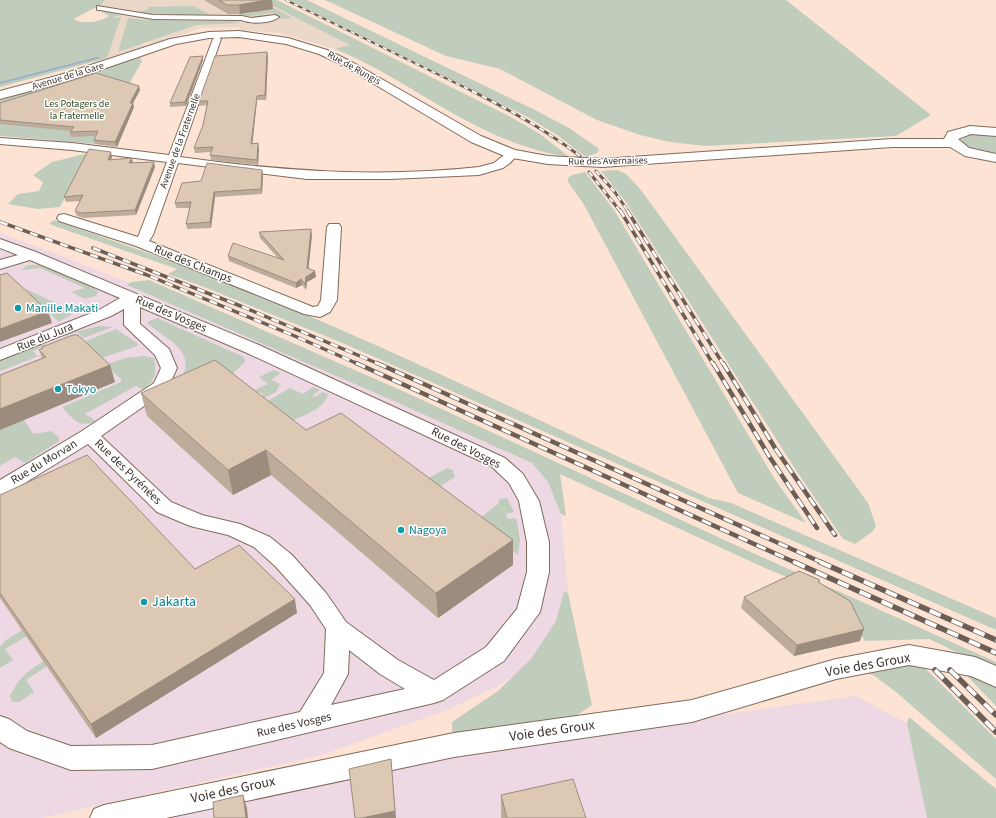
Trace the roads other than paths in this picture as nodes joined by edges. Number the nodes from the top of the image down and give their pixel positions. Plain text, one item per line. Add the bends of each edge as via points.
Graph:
1 (110, 0) edge
2 (275, 17) dead end
3 (217, 39) dead end
4 (135, 54) joint
5 (0, 95) edge
6 (996, 132) edge
7 (0, 141) edge
8 (953, 143) junction
9 (512, 154) junction
10 (174, 158) junction
11 (996, 158) edge
12 (64, 218) dead end
13 (334, 227) dead end
14 (0, 243) edge
15 (141, 243) junction
16 (30, 254) junction
17 (0, 265) edge
18 (132, 298) junction
19 (0, 355) edge
20 (89, 435) junction
21 (0, 489) edge
22 (338, 628) junction
23 (996, 678) edge
24 (434, 693) junction
25 (310, 721) junction
26 (0, 727) edge
27 (104, 818) edge

1 - 2 street via 97,10 153,17 242,18 251,21
3 - 10 street, Avenue de la Fraternelle
4 - 5 main road, Avenue de la Gare via 64,78
4 - 9 main road, Rue de Rungis via 180,39 213,34 253,35 288,41 334,57 476,139
6 - 8 main road via 960,132 953,135
7 - 10 street via 94,148
8 - 9 main road, Rue des Avernaises via 892,144 602,163 548,160
8 - 11 main road via 971,153
9 - 10 street via 508,160 477,171 391,176 306,175
10 - 15 street, Avenue de la Fraternelle
12 - 15 street, Rue des Champs
13 - 15 street, Rue des Champs via 329,300 325,309 320,312 310,311
14 - 16 street, Rue des Vosges
16 - 17 street
16 - 18 street, Rue des Vosges
18 - 19 street, Rue du Jura via 105,313
18 - 20 street, Rue du Morvan via 132,325 163,352 169,368 161,386
18 - 24 street, Rue des Vosges via 254,349 470,448 498,462 516,479 530,501 538,542 538,572 528,612 496,654
20 - 21 street, Rue du Morvan
20 - 22 street, Rue des Pyrénées via 164,507 197,521 233,529 262,542 284,561 318,599
22 - 24 street, Rue des Pyrénées via 390,667
22 - 25 street via 336,674
23 - 27 street, Voie des Groux via 974,667 909,655 836,669 692,711 454,745
24 - 25 street, Rue des Vosges
25 - 26 street, Rue des Vosges via 152,757 71,758 18,740

